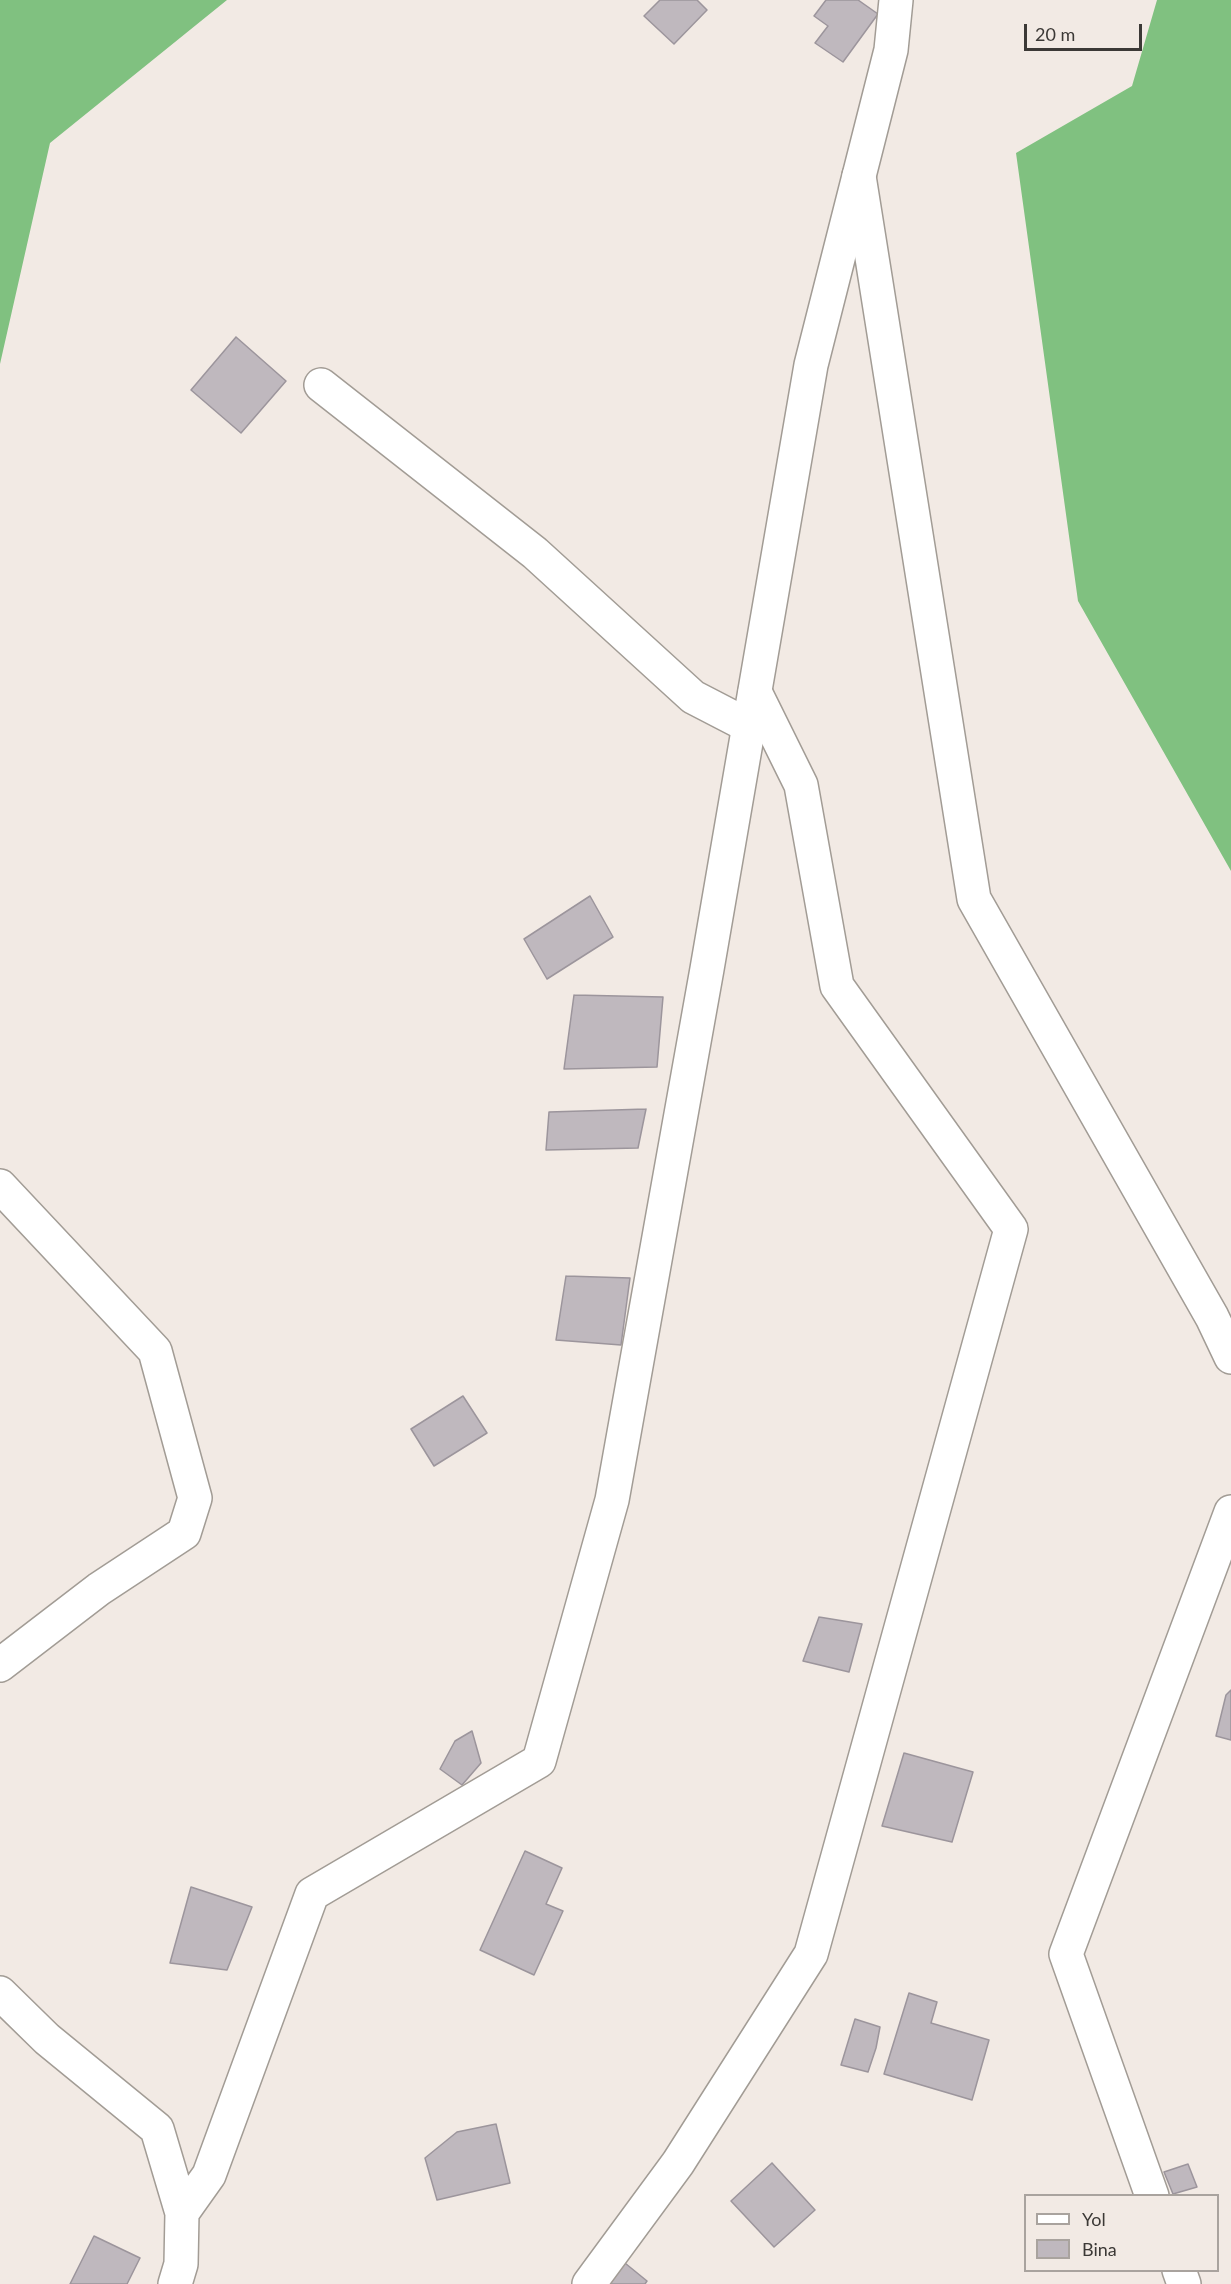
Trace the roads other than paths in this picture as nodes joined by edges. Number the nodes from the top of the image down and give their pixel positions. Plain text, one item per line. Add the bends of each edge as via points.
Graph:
1 (896, 0) edge
2 (859, 176) junction
3 (321, 385) dead end
4 (755, 692) junction
5 (749, 726) junction
6 (0, 1186) edge
7 (1231, 1357) edge
8 (1231, 1512) edge
9 (0, 1665) edge
10 (0, 1993) edge
11 (1151, 2194) edge
12 (182, 2213) junction
13 (175, 2284) edge
14 (589, 2284) edge

1 - 2 street via 891,50
2 - 4 street via 811,365
2 - 7 street via 974,899 1206,1306
3 - 5 street via 535,554 693,697
4 - 5 street
4 - 14 street via 801,785 837,986 1011,1229 811,1954 678,2163
5 - 12 street via 612,1500 539,1761 312,1894 209,2175
6 - 9 street via 154,1350 195,1498 184,1533 99,1589
8 - 11 street via 1066,1954
10 - 12 street via 46,2039 157,2128
12 - 13 street via 181,2265

